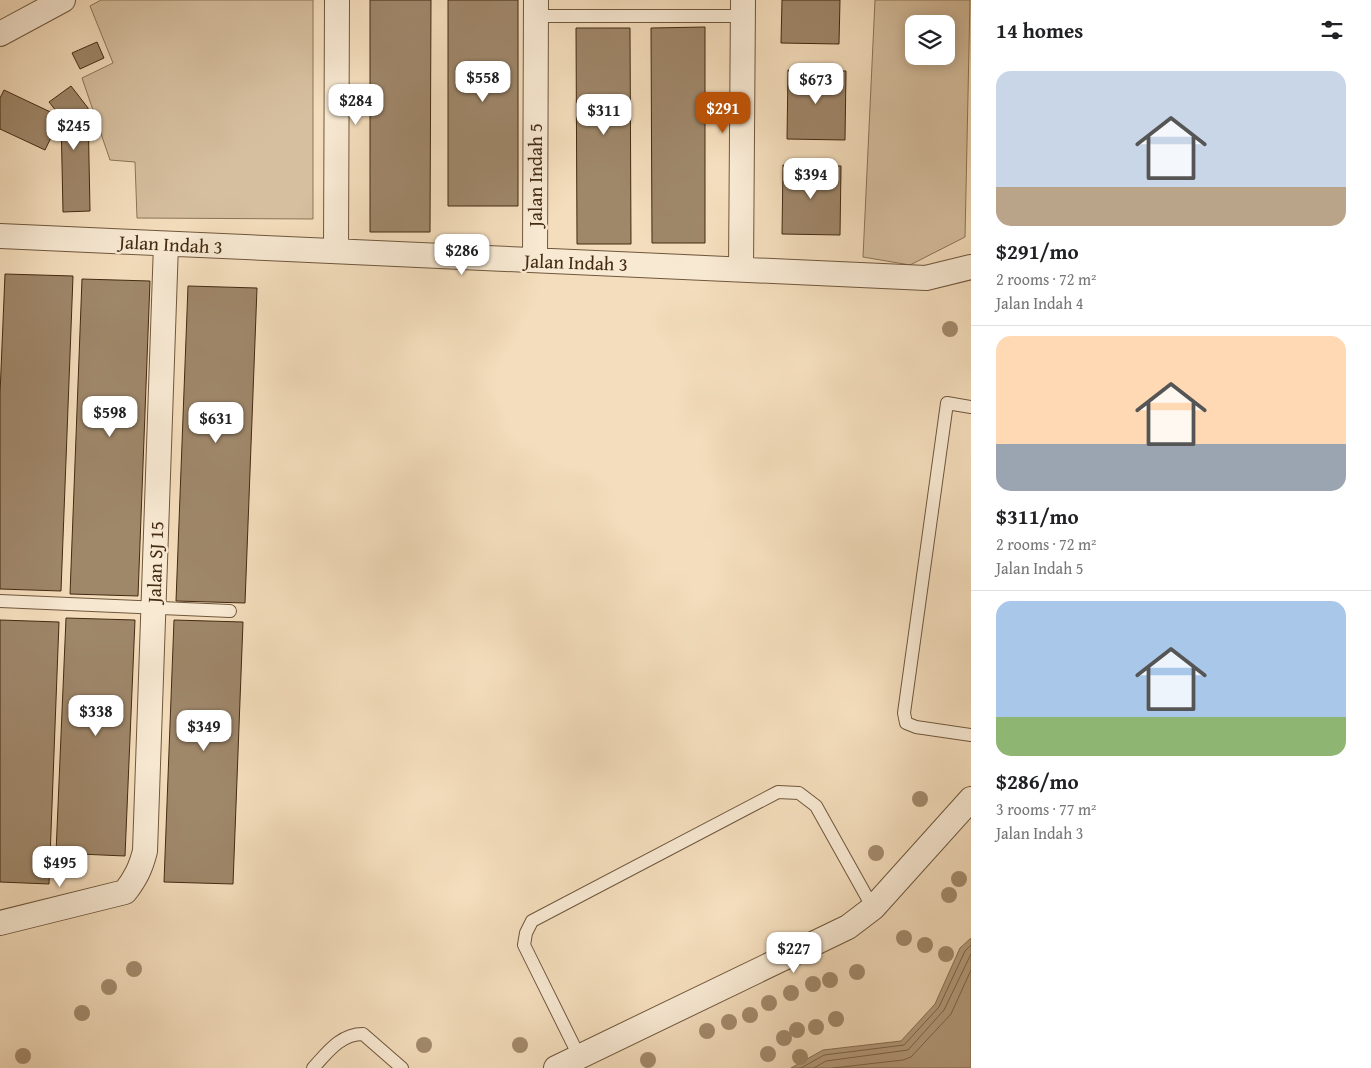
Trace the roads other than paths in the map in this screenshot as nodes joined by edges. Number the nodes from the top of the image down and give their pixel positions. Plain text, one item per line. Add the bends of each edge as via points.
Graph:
1 (64, 0) edge
2 (338, 0) edge
3 (536, 8) edge
4 (743, 8) edge
5 (0, 34) edge
6 (0, 236) edge
7 (166, 244) junction
8 (336, 251) junction
9 (535, 260) junction
10 (971, 267) edge
11 (741, 269) junction
12 (971, 407) edge
13 (0, 601) edge
14 (154, 608) junction
15 (230, 611) dead end
16 (971, 735) edge
17 (971, 799) edge
18 (873, 908) junction
19 (0, 923) edge
20 (579, 1056) junction
21 (312, 1068) edge
22 (402, 1068) edge
23 (556, 1068) edge

1 - 5 street
2 - 8 street
3 - 4 lane
3 - 9 street, Jalan Indah 5
4 - 11 street
6 - 7 street, Jalan Indah 3
7 - 8 street, Jalan Indah 3
7 - 14 street, Jalan SJ 15
8 - 9 street, Jalan Indah 3
9 - 11 street, Jalan Indah 3
10 - 11 street, Jalan Indah 3 via 926,278
12 - 16 lane via 947,403 904,713 906,723 916,727
13 - 14 lane
14 - 15 lane
14 - 19 street, Jalan SJ 15 via 145,851 136,878 125,892
17 - 18 street
18 - 20 street via 848,927
18 - 20 lane via 816,806 798,793 778,792 532,922 524,945
20 - 23 street
21 - 22 lane via 341,1040 352,1034 363,1034

